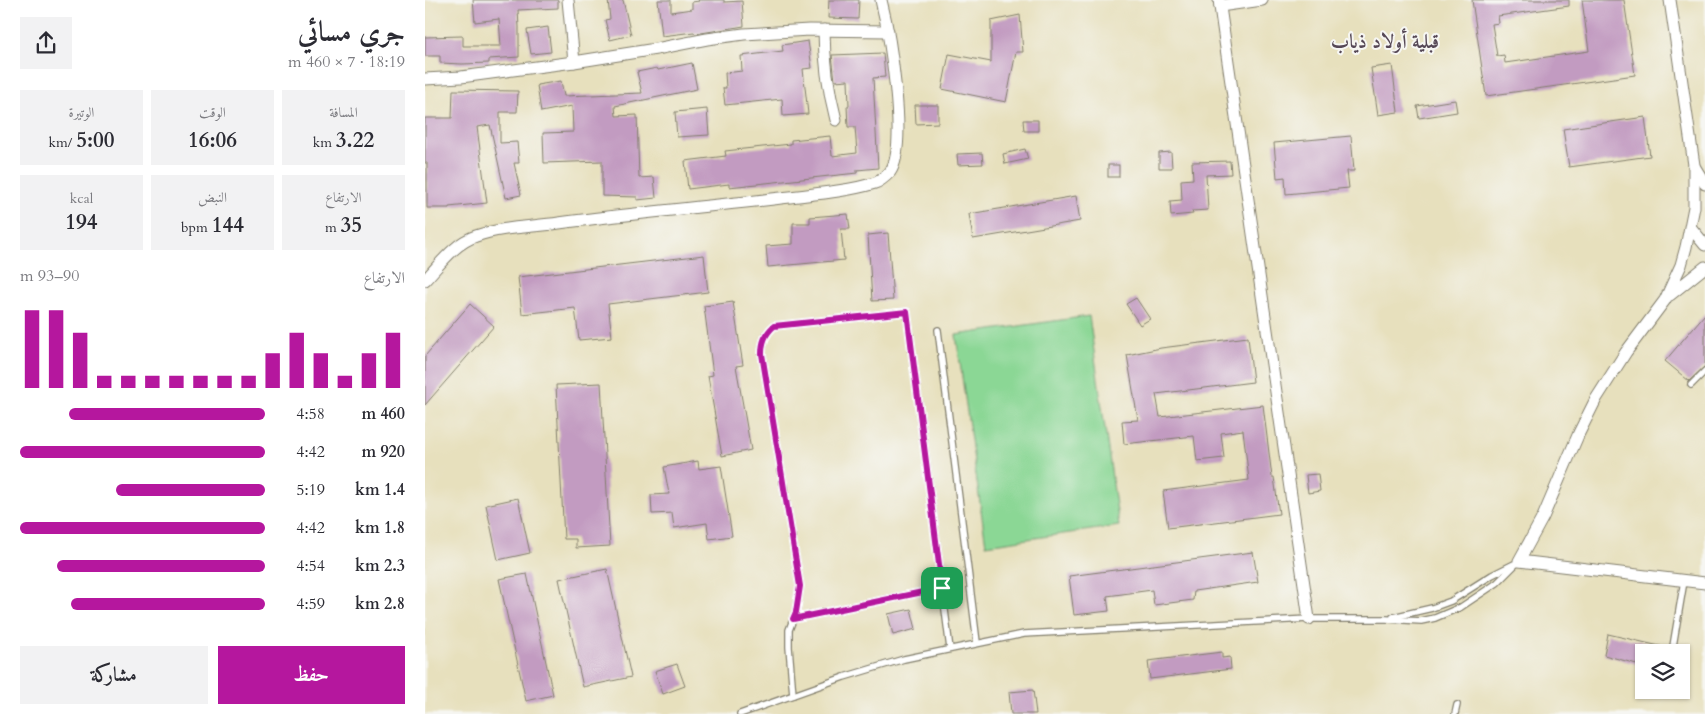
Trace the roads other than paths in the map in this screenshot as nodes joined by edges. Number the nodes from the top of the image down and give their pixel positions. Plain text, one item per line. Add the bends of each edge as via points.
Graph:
1 (568, 0) edge
2 (881, 0) edge
3 (1262, 0) edge
4 (1670, 0) edge
5 (1219, 3) edge
6 (823, 30) junction
7 (889, 31) junction
8 (573, 62) junction
9 (425, 79) edge
10 (836, 120) dead end
11 (1694, 165) junction
12 (1705, 184) edge
13 (1691, 228) junction
14 (1705, 245) edge
15 (1705, 267) edge
16 (425, 280) edge
17 (1665, 300) junction
18 (938, 330) dead end
19 (1705, 371) edge
20 (1691, 385) dead end
21 (1519, 561) junction
22 (1684, 581) junction
23 (1705, 583) edge
24 (942, 588) junction
25 (793, 619) junction
26 (1309, 619) junction
27 (1386, 619) junction
28 (977, 642) junction
29 (1673, 644) edge
30 (949, 649) junction
31 (793, 695) junction
32 (1457, 705) dead end
33 (740, 714) edge
34 (1455, 714) edge

1 - 8 street
2 - 7 street
3 - 5 street
4 - 11 street
5 - 26 street
6 - 7 street
6 - 8 street via 707,39
6 - 10 street via 825,66
7 - 16 street via 897,143 890,171 877,183 744,203 492,232 459,246
8 - 9 street via 461,78
11 - 12 street
11 - 13 street
13 - 14 street
13 - 17 street via 1681,265
15 - 17 street
17 - 21 street via 1625,352 1596,399 1543,517
18 - 28 lane
19 - 20 lane
21 - 22 street
21 - 27 lane via 1451,602
21 - 27 lane via 1492,586 1448,613 1421,621
22 - 23 street
22 - 29 lane
24 - 25 lane
24 - 25 lane via 907,312 774,326 762,344 762,354 800,586
24 - 30 lane
25 - 31 lane via 789,630
26 - 27 lane
26 - 28 lane via 1024,634
28 - 30 lane
30 - 31 lane via 844,677
31 - 33 lane
32 - 34 lane

